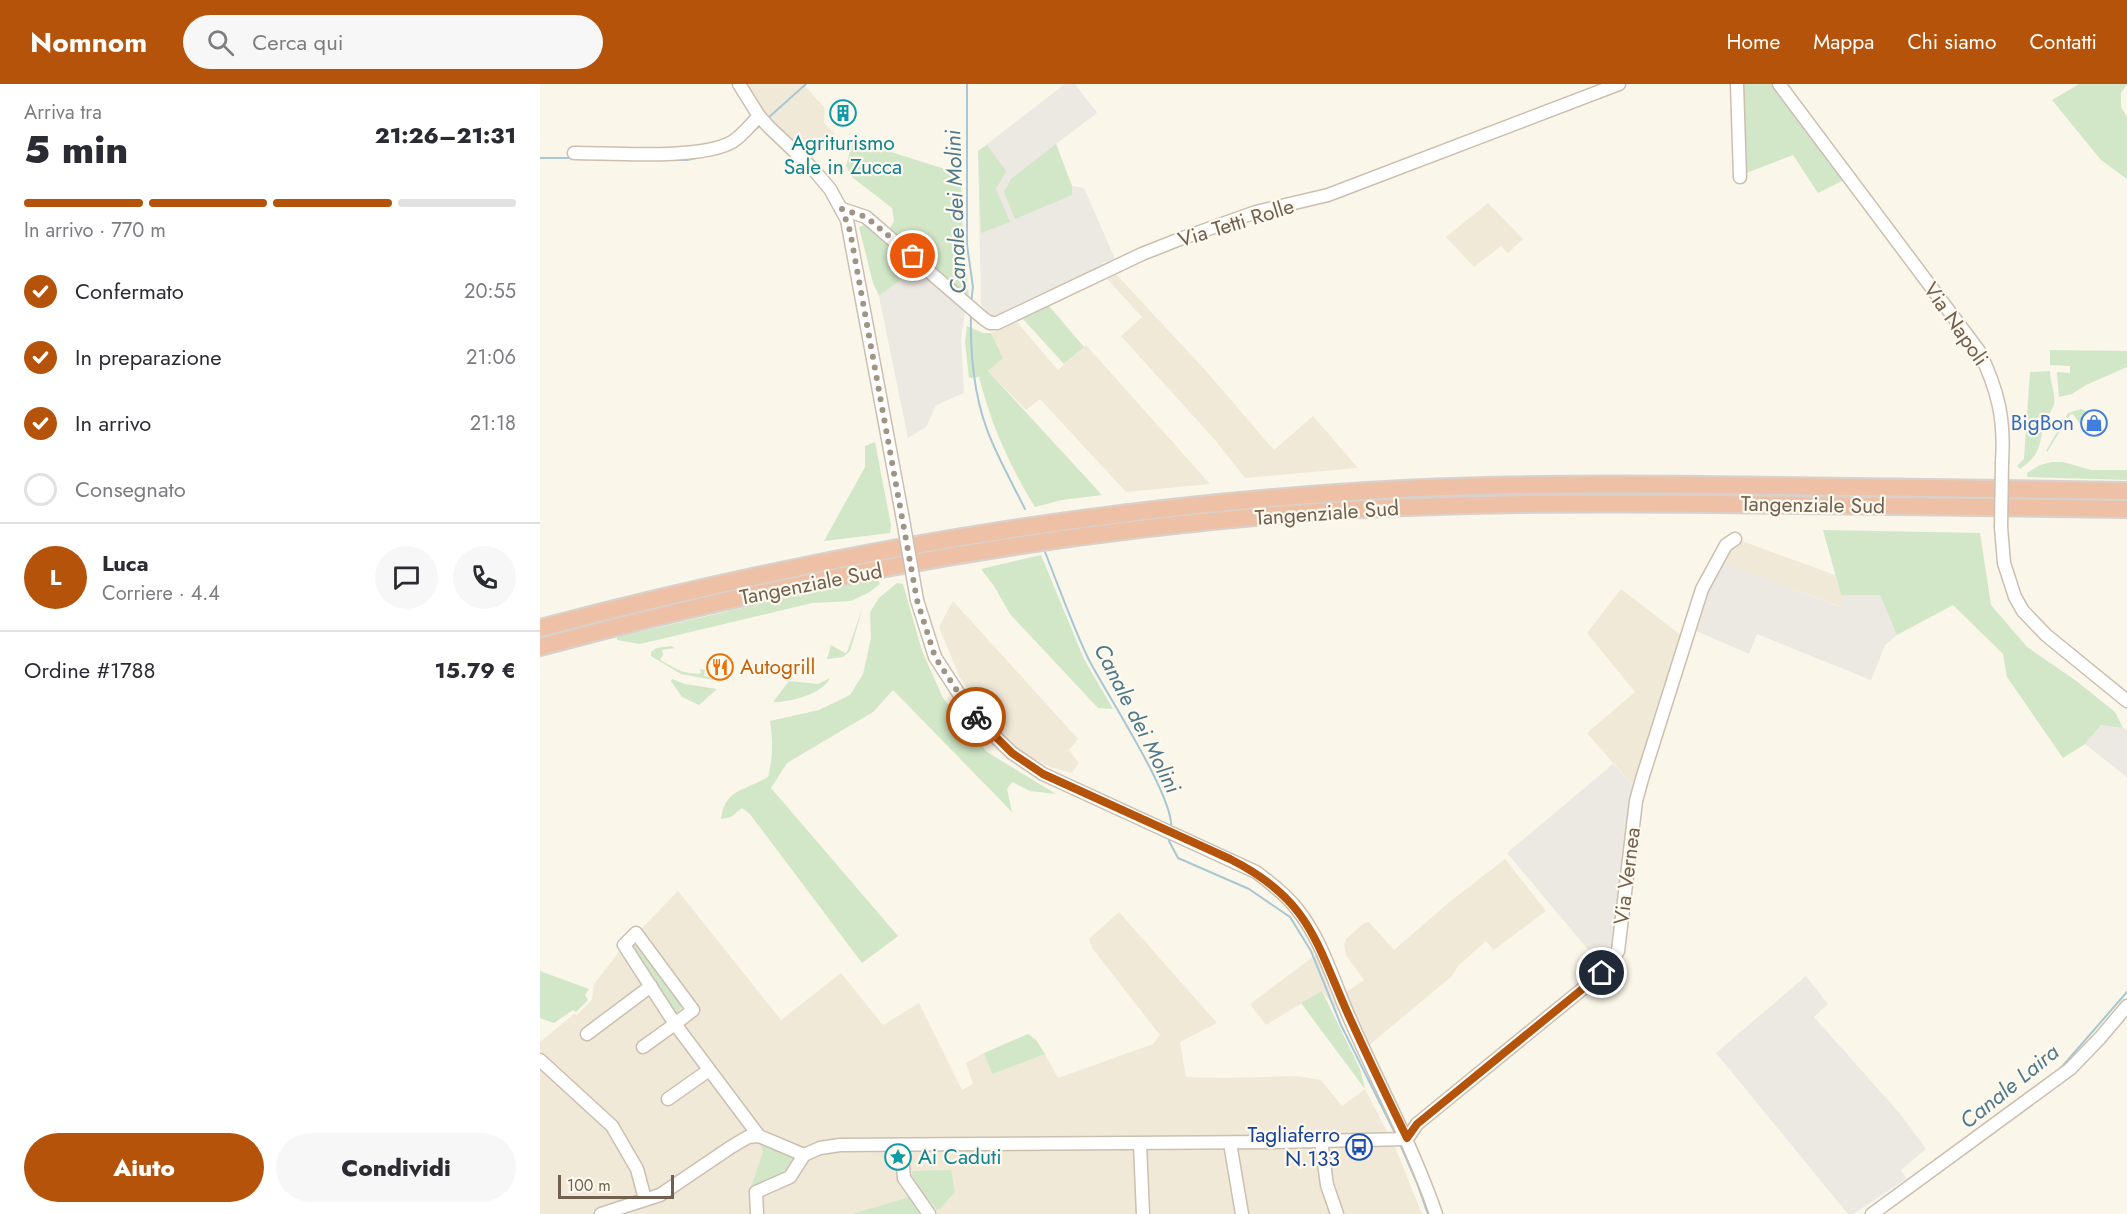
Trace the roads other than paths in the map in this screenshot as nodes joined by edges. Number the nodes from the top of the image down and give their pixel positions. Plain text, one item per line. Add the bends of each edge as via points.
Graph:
1 (740, 84) edge
2 (1619, 84) edge
3 (1737, 84) edge
4 (1779, 84) edge
5 (763, 121) junction
6 (574, 153) dead end
7 (1740, 177) dead end
8 (842, 209) junction
9 (2127, 491) edge
10 (2127, 509) edge
11 (1735, 539) dead end
12 (540, 628) edge
13 (540, 647) edge
14 (2127, 701) edge
15 (651, 986) junction
16 (2127, 1006) edge
17 (675, 1024) junction
18 (587, 1034) dead end
19 (643, 1047) dead end
20 (540, 1060) edge
21 (709, 1070) junction
22 (668, 1100) dead end
23 (759, 1136) junction
24 (1407, 1138) junction
25 (1321, 1141) junction
26 (1230, 1143) junction
27 (1140, 1144) junction
28 (901, 1145) junction
29 (804, 1155) junction
30 (645, 1199) junction
31 (601, 1214) edge
32 (757, 1214) edge
33 (929, 1214) edge
34 (1143, 1214) edge
35 (1242, 1214) edge
36 (1337, 1214) edge
37 (1436, 1214) edge
38 (1872, 1214) edge

1 - 5 street
2 - 8 street, Via Tetti Rolle via 1328,195 1256,212 1180,239 997,323 979,315 866,217
3 - 7 street
4 - 14 street, Via Napoli, bridge via 1979,351 1990,374 2003,426 2004,563 2022,611
5 - 6 street via 733,142 706,151
5 - 8 street via 813,169
8 - 24 street, bridge via 850,231 917,600 935,657 978,719 1012,753 1043,774 1256,872 1277,888 1297,909 1326,960
9 - 12 highway, Tangenziale Sud via 1564,484 1280,497 1118,514 915,544 664,596
10 - 13 highway, Tangenziale Sud via 1564,503 1262,517 1062,539 918,562 726,601
11 - 24 street, Via Vernea via 1726,545 1702,589 1642,779 1615,957 1601,974 1417,1124
15 - 17 street
15 - 17 street via 624,945 636,933 693,1010
15 - 18 street
16 - 38 street via 2070,1069
17 - 19 street
17 - 21 street
20 - 30 street via 612,1126 637,1169
21 - 22 street
21 - 23 street
23 - 29 street
23 - 30 street via 731,1146 675,1187
24 - 25 street
24 - 37 street
25 - 26 street
25 - 36 street via 1327,1185
26 - 27 street
26 - 35 street
27 - 28 street
27 - 34 street
28 - 29 street via 840,1145
28 - 33 street via 904,1178
29 - 32 street via 790,1178 756,1192
30 - 31 street

